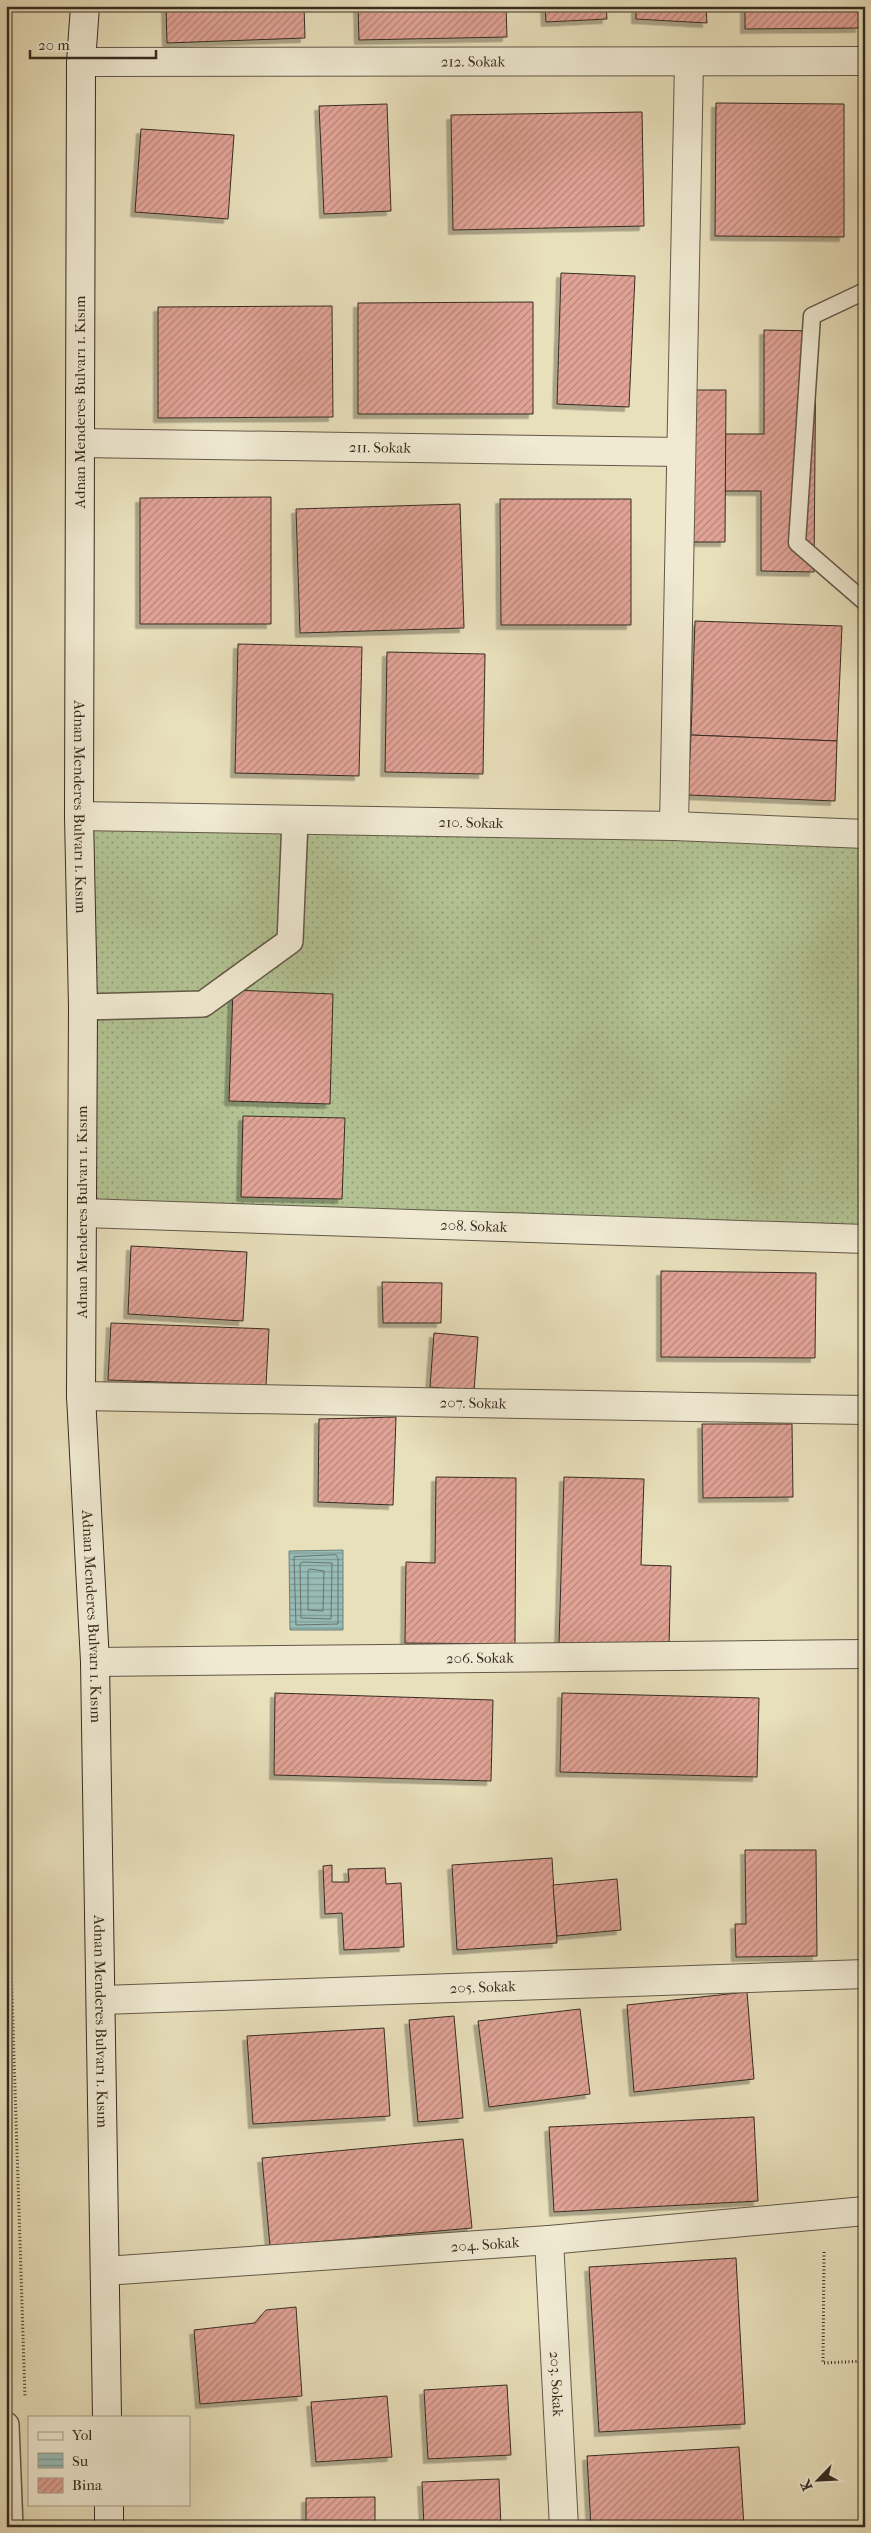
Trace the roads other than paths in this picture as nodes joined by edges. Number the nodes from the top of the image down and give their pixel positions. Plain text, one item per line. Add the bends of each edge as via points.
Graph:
1 (85, 6) edge
2 (865, 61) edge
3 (81, 62) junction
4 (689, 62) junction
5 (865, 291) edge
6 (80, 443) junction
7 (681, 452) junction
8 (865, 602) edge
9 (79, 816) junction
10 (295, 820) junction
11 (674, 826) junction
12 (865, 834) edge
13 (83, 1008) junction
14 (83, 1213) junction
15 (865, 1239) edge
16 (81, 1396) junction
17 (865, 1410) edge
18 (865, 1654) edge
19 (96, 1662) junction
20 (865, 1974) edge
21 (102, 2000) junction
22 (865, 2212) edge
23 (549, 2240) junction
24 (105, 2271) junction
25 (107, 2416) edge
26 (6, 2425) edge
27 (109, 2506) edge
28 (10, 2527) edge
29 (109, 2527) edge
30 (564, 2527) edge

1 - 3 street, Adnan Menderes Bulvarı 1. Kısım
2 - 4 street, 212. Sokak
3 - 4 street, 212. Sokak
3 - 6 street, Adnan Menderes Bulvarı 1. Kısım
4 - 7 street
5 - 8 lane via 812,316 797,543
6 - 7 street, 211. Sokak
6 - 9 street, Adnan Menderes Bulvarı 1. Kısım
7 - 11 street
9 - 10 street, 210. Sokak
9 - 13 street, Adnan Menderes Bulvarı 1. Kısım
10 - 11 street, 210. Sokak
10 - 13 street via 290,941 203,1004
11 - 12 street, 210. Sokak
13 - 14 street, Adnan Menderes Bulvarı 1. Kısım
14 - 15 street, 208. Sokak
14 - 16 street, Adnan Menderes Bulvarı 1. Kısım
16 - 17 street, 207. Sokak
16 - 19 street, Adnan Menderes Bulvarı 1. Kısım
18 - 19 street, 206. Sokak
19 - 21 street, Adnan Menderes Bulvarı 1. Kısım
20 - 21 street, 205. Sokak
21 - 24 street, Adnan Menderes Bulvarı 1. Kısım
22 - 23 street, 204. Sokak
23 - 24 street, 204. Sokak
23 - 30 street, 203. Sokak
24 - 25 street, Adnan Menderes Bulvarı 1. Kısım
26 - 28 street
27 - 29 street

